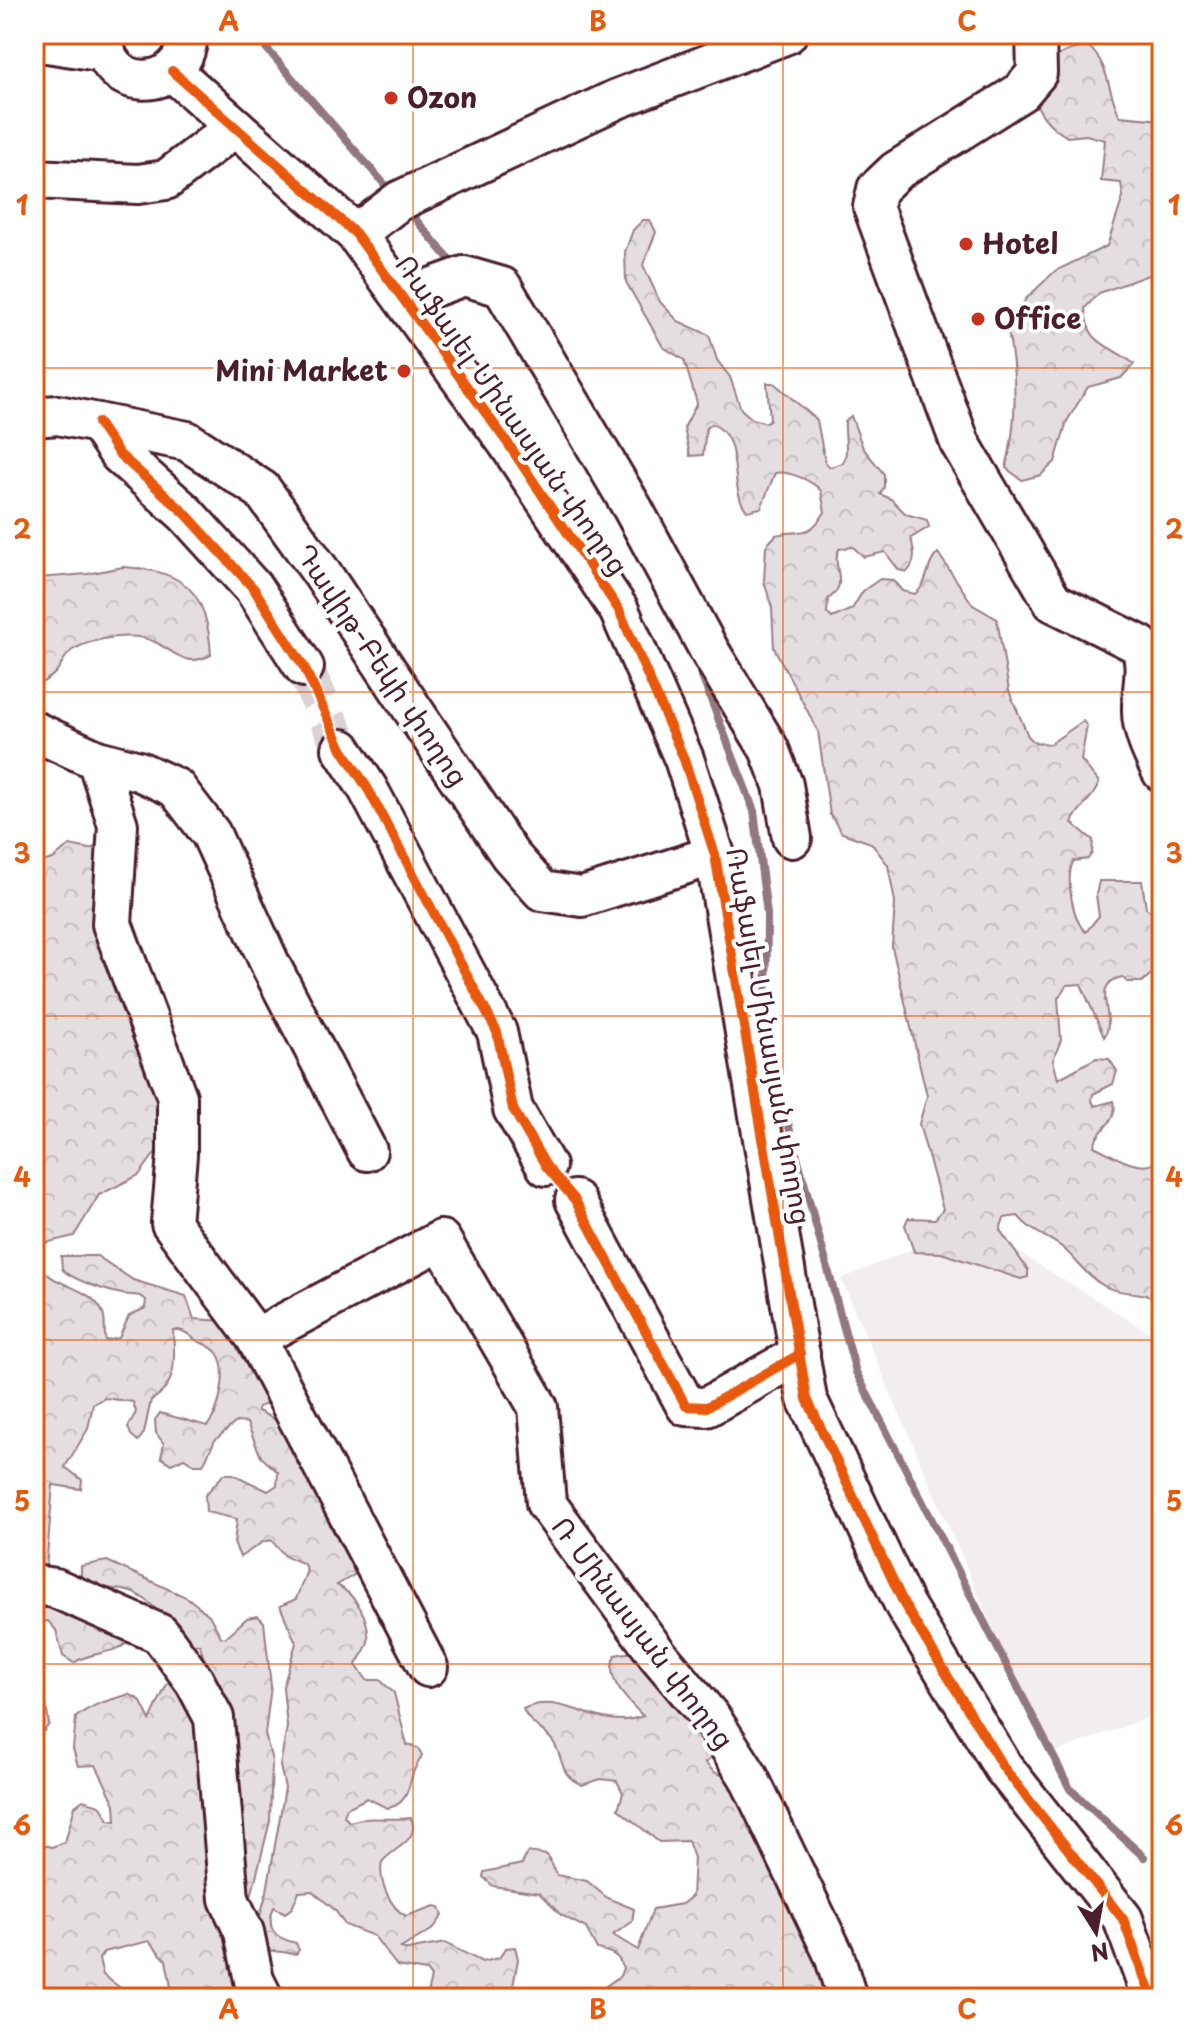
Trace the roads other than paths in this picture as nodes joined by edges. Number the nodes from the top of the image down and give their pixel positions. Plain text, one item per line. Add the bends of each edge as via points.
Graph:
1 (188, 34) edge
2 (787, 34) edge
3 (1036, 34) edge
4 (34, 41) edge
5 (104, 43) edge
6 (172, 71) junction
7 (235, 127) junction
8 (34, 179) edge
9 (356, 234) junction
10 (403, 298) junction
11 (34, 417) edge
12 (98, 423) junction
13 (304, 667) tunnel mouth
14 (34, 731) edge
15 (342, 749) tunnel mouth
16 (97, 760) junction
17 (1162, 772) edge
18 (792, 838) dead end
19 (715, 855) junction
20 (367, 1151) dead end
21 (546, 1166) dead end
22 (575, 1200) dead end
23 (256, 1338) junction
24 (800, 1354) junction
25 (34, 1585) edge
26 (428, 1667) dead end
27 (263, 1998) edge
28 (847, 1998) edge
29 (1152, 1998) edge

1 - 6 street via 182,60
2 - 9 street via 617,99 399,201
3 - 17 street via 1037,73 1021,92 896,171 877,189 873,207 960,443 1053,602 1140,645 1145,656 1141,709
4 - 5 street
5 - 6 street via 122,73 134,79
6 - 7 street, Ռաֆայել Մինասյան փողոց
7 - 8 street via 166,180 138,184
7 - 9 street, Ռաֆայել Մինասյան փողոց
9 - 10 street, Ռաֆայել Մինասյան փողոց
10 - 18 street via 464,276 502,287 769,749 783,785
10 - 19 street, Ռաֆայել Մինասյան փողոց via 619,610 684,759
11 - 12 street, Դավիթ-Բեկի փողոց via 58,415
12 - 13 street via 119,454 185,513 254,589
12 - 19 street, Դավիթ-Բեկի փողոց via 187,441 262,490 510,855 542,891 582,897
14 - 16 street
15 - 21 street via 497,1032 513,1109
16 - 20 street via 176,788 211,834 271,966
16 - 23 street via 118,825 112,924 177,1097 171,1223
19 - 24 street, Ռաֆայել Մինասյան փողոց
22 - 24 street via 686,1406 707,1407
23 - 26 street
23 - 28 street, Ռ Մինասյան փողոց via 441,1240 538,1407 546,1503 711,1718 748,1776 834,1955
24 - 29 street, Ռաֆայել Մինասյան փողոց via 807,1399 905,1606 1003,1767 1123,1919
25 - 27 street via 55,1588 160,1634 195,1682 214,1718 229,1899

